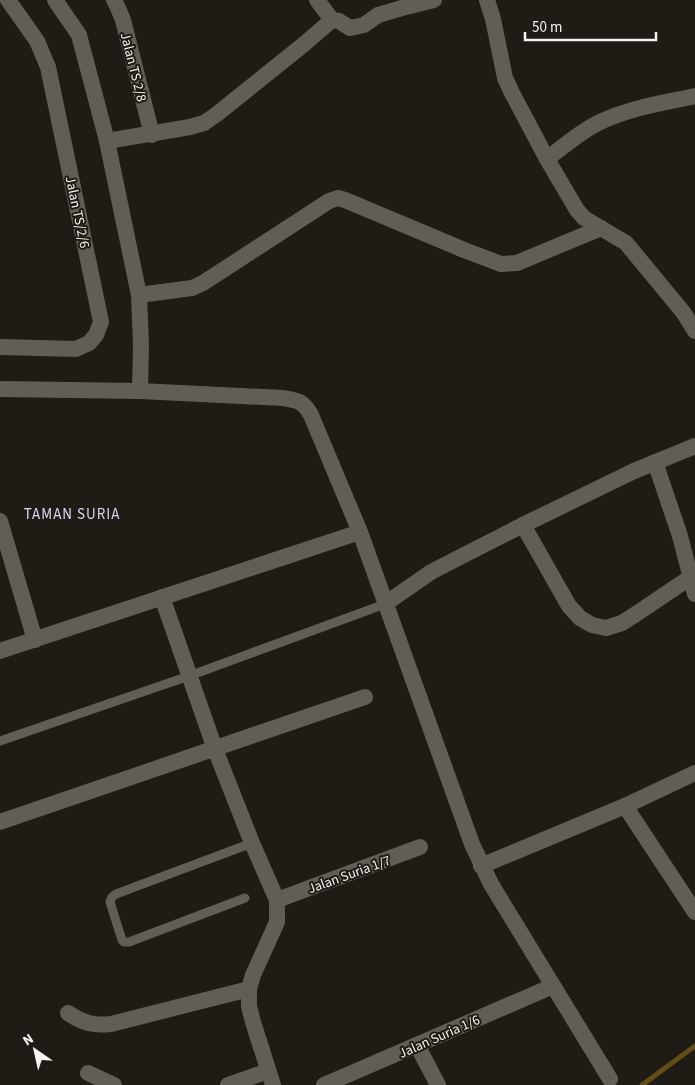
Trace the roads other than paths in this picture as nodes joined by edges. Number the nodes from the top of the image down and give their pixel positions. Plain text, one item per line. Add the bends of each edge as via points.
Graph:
1 (8, 0) edge
2 (55, 0) edge
3 (114, 0) edge
4 (317, 0) edge
5 (434, 0) edge
6 (487, 0) edge
7 (332, 20) junction
8 (695, 96) edge
9 (152, 135) junction
10 (107, 141) junction
11 (547, 159) junction
12 (601, 228) junction
13 (139, 294) junction
14 (695, 331) edge
15 (0, 347) edge
16 (0, 389) edge
17 (140, 391) junction
18 (693, 444) edge
19 (656, 462) junction
20 (0, 521) edge
21 (523, 525) junction
22 (360, 532) junction
23 (691, 577) junction
24 (695, 594) edge
25 (162, 597) junction
26 (385, 604) junction
27 (36, 640) junction
28 (1, 647) edge
29 (189, 676) junction
30 (365, 697) dead end
31 (0, 741) edge
32 (215, 748) junction
33 (695, 773) edge
34 (625, 806) junction
35 (0, 822) edge
36 (252, 842) junction
37 (420, 848) dead end
38 (481, 866) junction
39 (245, 898) dead end
40 (277, 900) junction
41 (695, 912) edge
42 (553, 986) junction
43 (249, 989) junction
44 (68, 1013) dead end
45 (417, 1045) junction
46 (88, 1073) dead end
47 (271, 1078) edge
48 (610, 1079) dead end
49 (114, 1085) edge
50 (228, 1085) edge
51 (324, 1085) edge
52 (438, 1085) edge

1 - 15 street, Jalan TS/2/6 via 37,41 48,67 101,322 89,343 76,349
2 - 10 street via 79,35
3 - 9 street, Jalan TS 2/8
4 - 7 street
5 - 7 street via 394,10 364,25 350,28
6 - 11 street via 506,78
7 - 9 street via 204,123
8 - 11 street via 646,107 598,123
9 - 10 street
10 - 13 street
11 - 12 street via 584,218
12 - 13 street via 517,263 501,264 338,198 203,283 192,288
12 - 14 street via 626,243 684,312
13 - 17 street
16 - 17 street
17 - 22 street via 283,398 306,405
18 - 19 street
19 - 21 street
19 - 23 street
20 - 27 street
21 - 23 street via 569,606 592,625 606,628 622,623
21 - 26 street via 431,572
22 - 25 street
22 - 26 street
23 - 24 street
25 - 27 street
25 - 29 street
26 - 29 lane
26 - 38 street
27 - 28 street
29 - 31 lane
29 - 32 street
30 - 32 street
32 - 35 street
32 - 36 street
33 - 34 street
34 - 38 street
34 - 41 street
36 - 39 lane via 116,894 110,902 122,940 129,942
36 - 40 street
37 - 40 street, Jalan Suria 1/7
38 - 42 street
40 - 43 street via 277,922
42 - 45 street, Jalan Suria 1/6
42 - 48 street
43 - 44 street via 111,1024 83,1022
43 - 47 street via 249,1006
45 - 51 street, Jalan Suria 1/6
45 - 52 street
46 - 49 street
47 - 50 street

